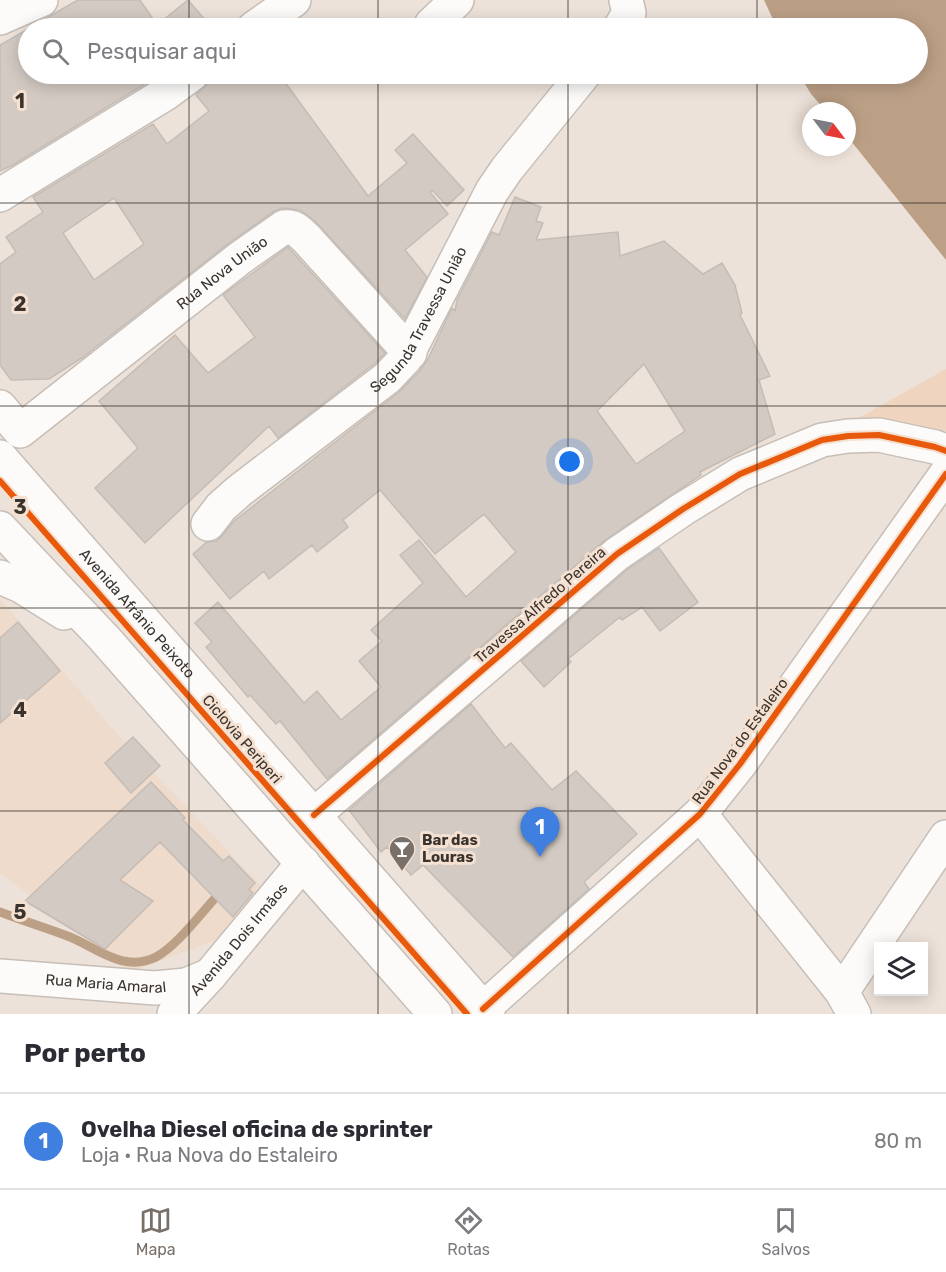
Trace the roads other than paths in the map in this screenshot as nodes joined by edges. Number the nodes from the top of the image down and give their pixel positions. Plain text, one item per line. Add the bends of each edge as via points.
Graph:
1 (41, 0) edge
2 (294, 0) edge
3 (457, 0) edge
4 (626, 0) edge
5 (0, 18) edge
6 (268, 18) edge
7 (438, 18) edge
8 (626, 18) edge
9 (178, 84) edge
10 (576, 84) edge
11 (0, 195) edge
12 (410, 353) junction
13 (10, 419) edge
14 (946, 451) edge
15 (0, 457) edge
16 (946, 474) edge
17 (208, 524) dead end
18 (0, 528) edge
19 (0, 577) edge
20 (104, 638) junction
21 (700, 814) junction
22 (314, 815) junction
23 (946, 837) edge
24 (303, 863) junction
25 (210, 975) junction
26 (0, 976) edge
27 (848, 1003) edge
28 (486, 1011) edge
29 (174, 1014) edge
30 (435, 1014) edge

1 - 5 street
2 - 6 street
3 - 7 street
4 - 8 street
9 - 11 street
10 - 12 street, Segunda Travessa União via 492,191
12 - 13 street, Rua Nova União via 306,238 290,226
12 - 17 street, Segunda Travessa União via 387,378 239,491
14 - 22 street, Travessa Alfredo Pereira via 879,435 848,436 822,440 740,474 617,554
15 - 22 street, Avenida Afrânio Peixoto
16 - 21 street, Rua Nova do Estaleiro via 740,764
18 - 20 street
19 - 20 street
20 - 24 street
21 - 27 street
21 - 28 street, Rua Nova do Estaleiro
22 - 28 street, Avenida Afrânio Peixoto
23 - 27 street
24 - 25 street, Avenida Dois Irmãos
24 - 30 street
25 - 26 street, Rua Maria Amaral via 186,986 163,988
25 - 29 street, Avenida Dois Irmãos

